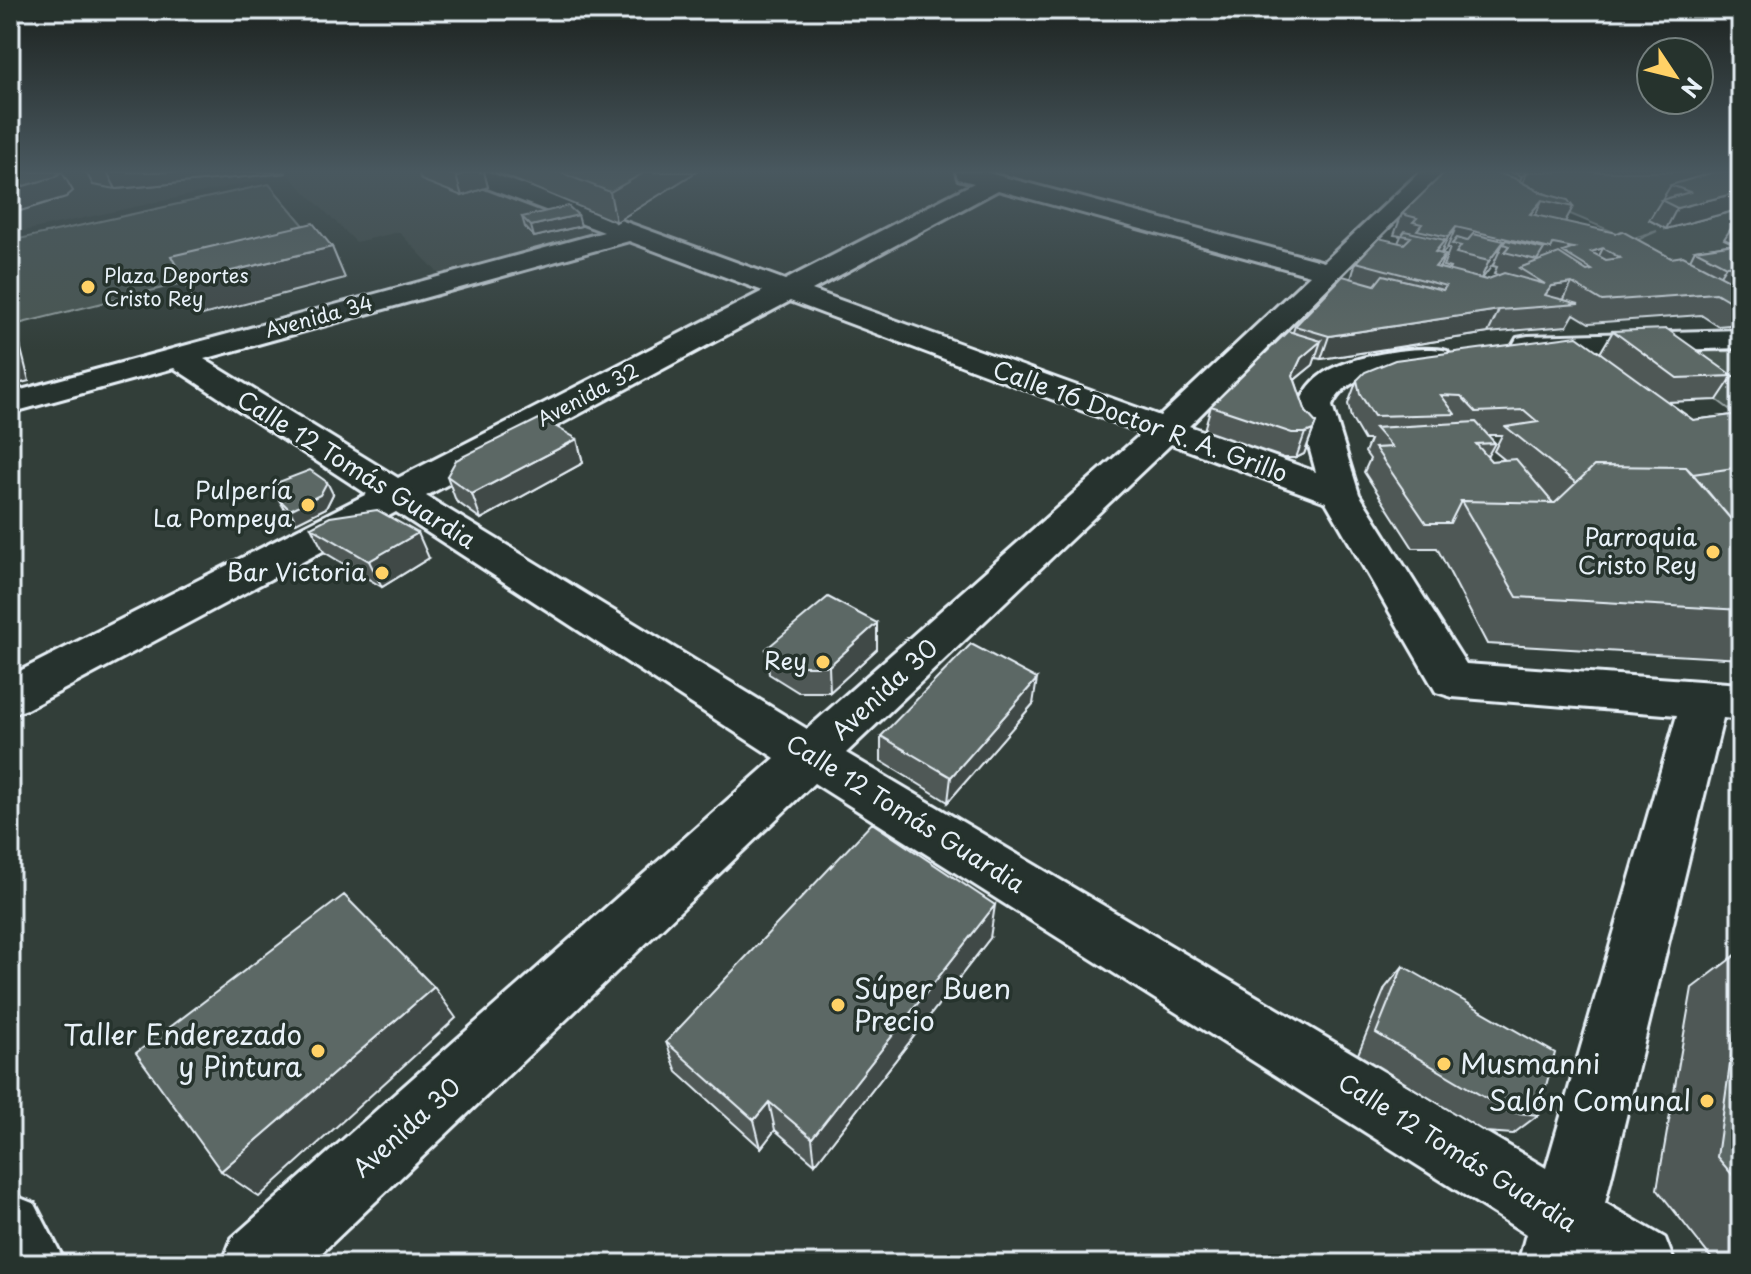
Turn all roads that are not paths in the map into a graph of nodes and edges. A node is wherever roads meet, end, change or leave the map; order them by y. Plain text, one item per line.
1 (624, 231) edge
2 (901, 231) edge
3 (1179, 231) edge
4 (1369, 231) edge
5 (628, 233) junction
6 (1327, 271) junction
7 (785, 292) junction
8 (1741, 339) edge
9 (177, 356) junction
10 (10, 403) edge
11 (1164, 431) junction
12 (1340, 494) junction
13 (396, 496) junction
14 (10, 697) edge
15 (1723, 700) edge
16 (812, 757) junction
17 (10, 1229) edge
18 (1560, 1242) edge
19 (30, 1264) edge
20 (258, 1264) edge
21 (1639, 1264) edge

1 - 5 street, Calle 16 Doctor R. A. Grillo
2 - 7 street, Avenida 32
3 - 6 street
4 - 6 street, Avenida 30
5 - 7 street, Calle 16 Doctor R. A. Grillo
5 - 9 street, Avenida 34
6 - 11 street, Avenida 30
7 - 11 street, Calle 16 Doctor R. A. Grillo
7 - 13 street, Avenida 32
8 - 12 street
9 - 10 street, Avenida 34
9 - 13 street, Calle 12 Tomás Guardia
11 - 12 street, Calle 16 Doctor R. A. Grillo
11 - 16 street, Avenida 30
12 - 15 street
13 - 14 street, Avenida 32
13 - 16 street, Calle 12 Tomás Guardia
15 - 18 street
16 - 18 street, Calle 12 Tomás Guardia
16 - 20 street, Avenida 30
17 - 19 street
18 - 21 street, Calle 12 Tomás Guardia

